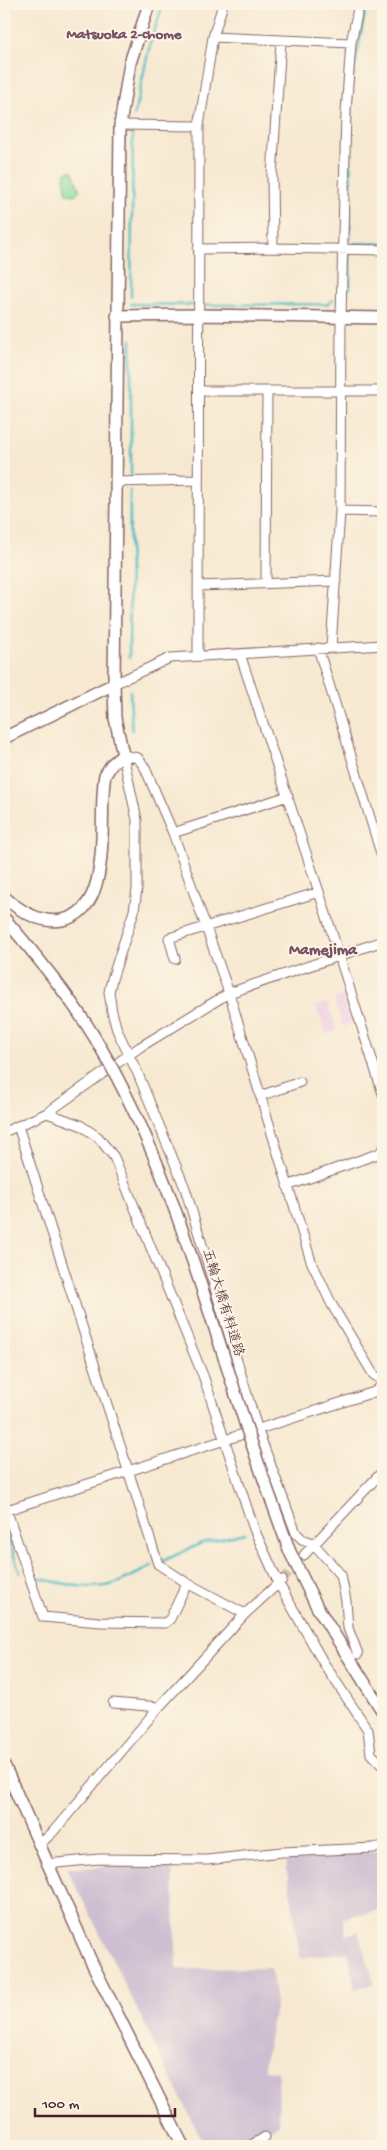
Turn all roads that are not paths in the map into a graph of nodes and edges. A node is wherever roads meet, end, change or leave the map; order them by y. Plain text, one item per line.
1 (149, 4) edge
2 (223, 4) edge
3 (359, 4) edge
4 (213, 37) junction
5 (281, 41) junction
6 (351, 43) junction
7 (120, 125) junction
8 (199, 126) junction
9 (273, 248) junction
10 (198, 249) junction
11 (343, 250) junction
12 (383, 250) edge
13 (199, 315) junction
14 (118, 316) junction
15 (341, 317) junction
16 (383, 318) edge
17 (200, 391) junction
18 (341, 391) junction
19 (383, 391) edge
20 (267, 392) junction
21 (197, 480) junction
22 (116, 482) junction
23 (340, 511) junction
24 (383, 512) edge
25 (336, 581) junction
26 (266, 583) junction
27 (198, 586) junction
28 (383, 645) edge
29 (332, 647) junction
30 (318, 648) junction
31 (240, 654) junction
32 (198, 655) junction
33 (114, 684) junction
34 (4, 738) edge
35 (123, 755) junction
36 (288, 796) junction
37 (173, 833) junction
38 (383, 860) edge
39 (319, 892) junction
40 (4, 897) edge
41 (4, 918) edge
42 (206, 926) junction
43 (383, 941) edge
44 (338, 955) junction
45 (175, 959) dead end
46 (229, 993) junction
47 (129, 1056) junction
48 (300, 1082) dead end
49 (383, 1094) edge
50 (260, 1096) junction
51 (47, 1113) junction
52 (18, 1126) junction
53 (4, 1132) edge
54 (383, 1148) edge
55 (287, 1186) junction
56 (383, 1381) edge
57 (383, 1385) edge
58 (258, 1431) junction
59 (224, 1442) junction
60 (128, 1471) junction
61 (383, 1471) edge
62 (5, 1508) edge
63 (314, 1543) junction
64 (304, 1555) tunnel mouth
65 (281, 1582) junction
66 (187, 1583) junction
67 (245, 1614) junction
68 (358, 1654) dead end
69 (113, 1703) dead end
70 (159, 1707) junction
71 (383, 1712) edge
72 (4, 1765) edge
73 (383, 1766) edge
74 (40, 1844) junction
75 (383, 1846) edge
76 (47, 1864) junction
77 (265, 2137) dead end
78 (183, 2146) edge
79 (250, 2146) edge

1 - 7 street
2 - 4 street
3 - 6 street
4 - 5 street
4 - 8 street
5 - 6 street
5 - 9 street
6 - 11 street
7 - 8 street
7 - 14 street
8 - 10 street
9 - 10 street
9 - 11 street
10 - 13 street
11 - 12 street
11 - 15 street
13 - 14 street
13 - 15 street
13 - 17 street
14 - 22 street
15 - 16 street
15 - 18 street
17 - 20 street
17 - 21 street
18 - 19 street
18 - 20 street
18 - 23 street
20 - 26 street
21 - 22 street
21 - 27 street
22 - 33 street
23 - 24 street
23 - 25 street
25 - 26 street
25 - 29 street
26 - 27 street
27 - 32 street
28 - 29 street
29 - 30 street
30 - 31 street
30 - 38 street
31 - 32 street
31 - 36 street
32 - 33 street
33 - 34 street
33 - 35 street
35 - 37 street
35 - 40 street
35 - 47 street
36 - 37 street
36 - 39 street
37 - 42 street
39 - 42 street
39 - 44 street
41 - 71 street, 五輪大橋有料道路, bridge
42 - 45 street
42 - 46 street
43 - 44 street
44 - 46 street
44 - 49 street
46 - 47 street
46 - 50 street
47 - 51 street
47 - 58 street
48 - 50 street
50 - 55 street
51 - 52 street
51 - 59 street
52 - 53 street
52 - 60 street
54 - 55 street
55 - 56 street
57 - 58 street
58 - 59 street
58 - 63 street
59 - 60 street
59 - 65 street
60 - 62 street
60 - 66 street
61 - 63 street
62 - 66 street
63 - 64 street
63 - 68 street
65 - 67 street
65 - 73 street
66 - 67 street
67 - 70 street
69 - 70 street
70 - 74 street
72 - 74 street
74 - 76 street
75 - 76 street
76 - 78 street
77 - 79 street

